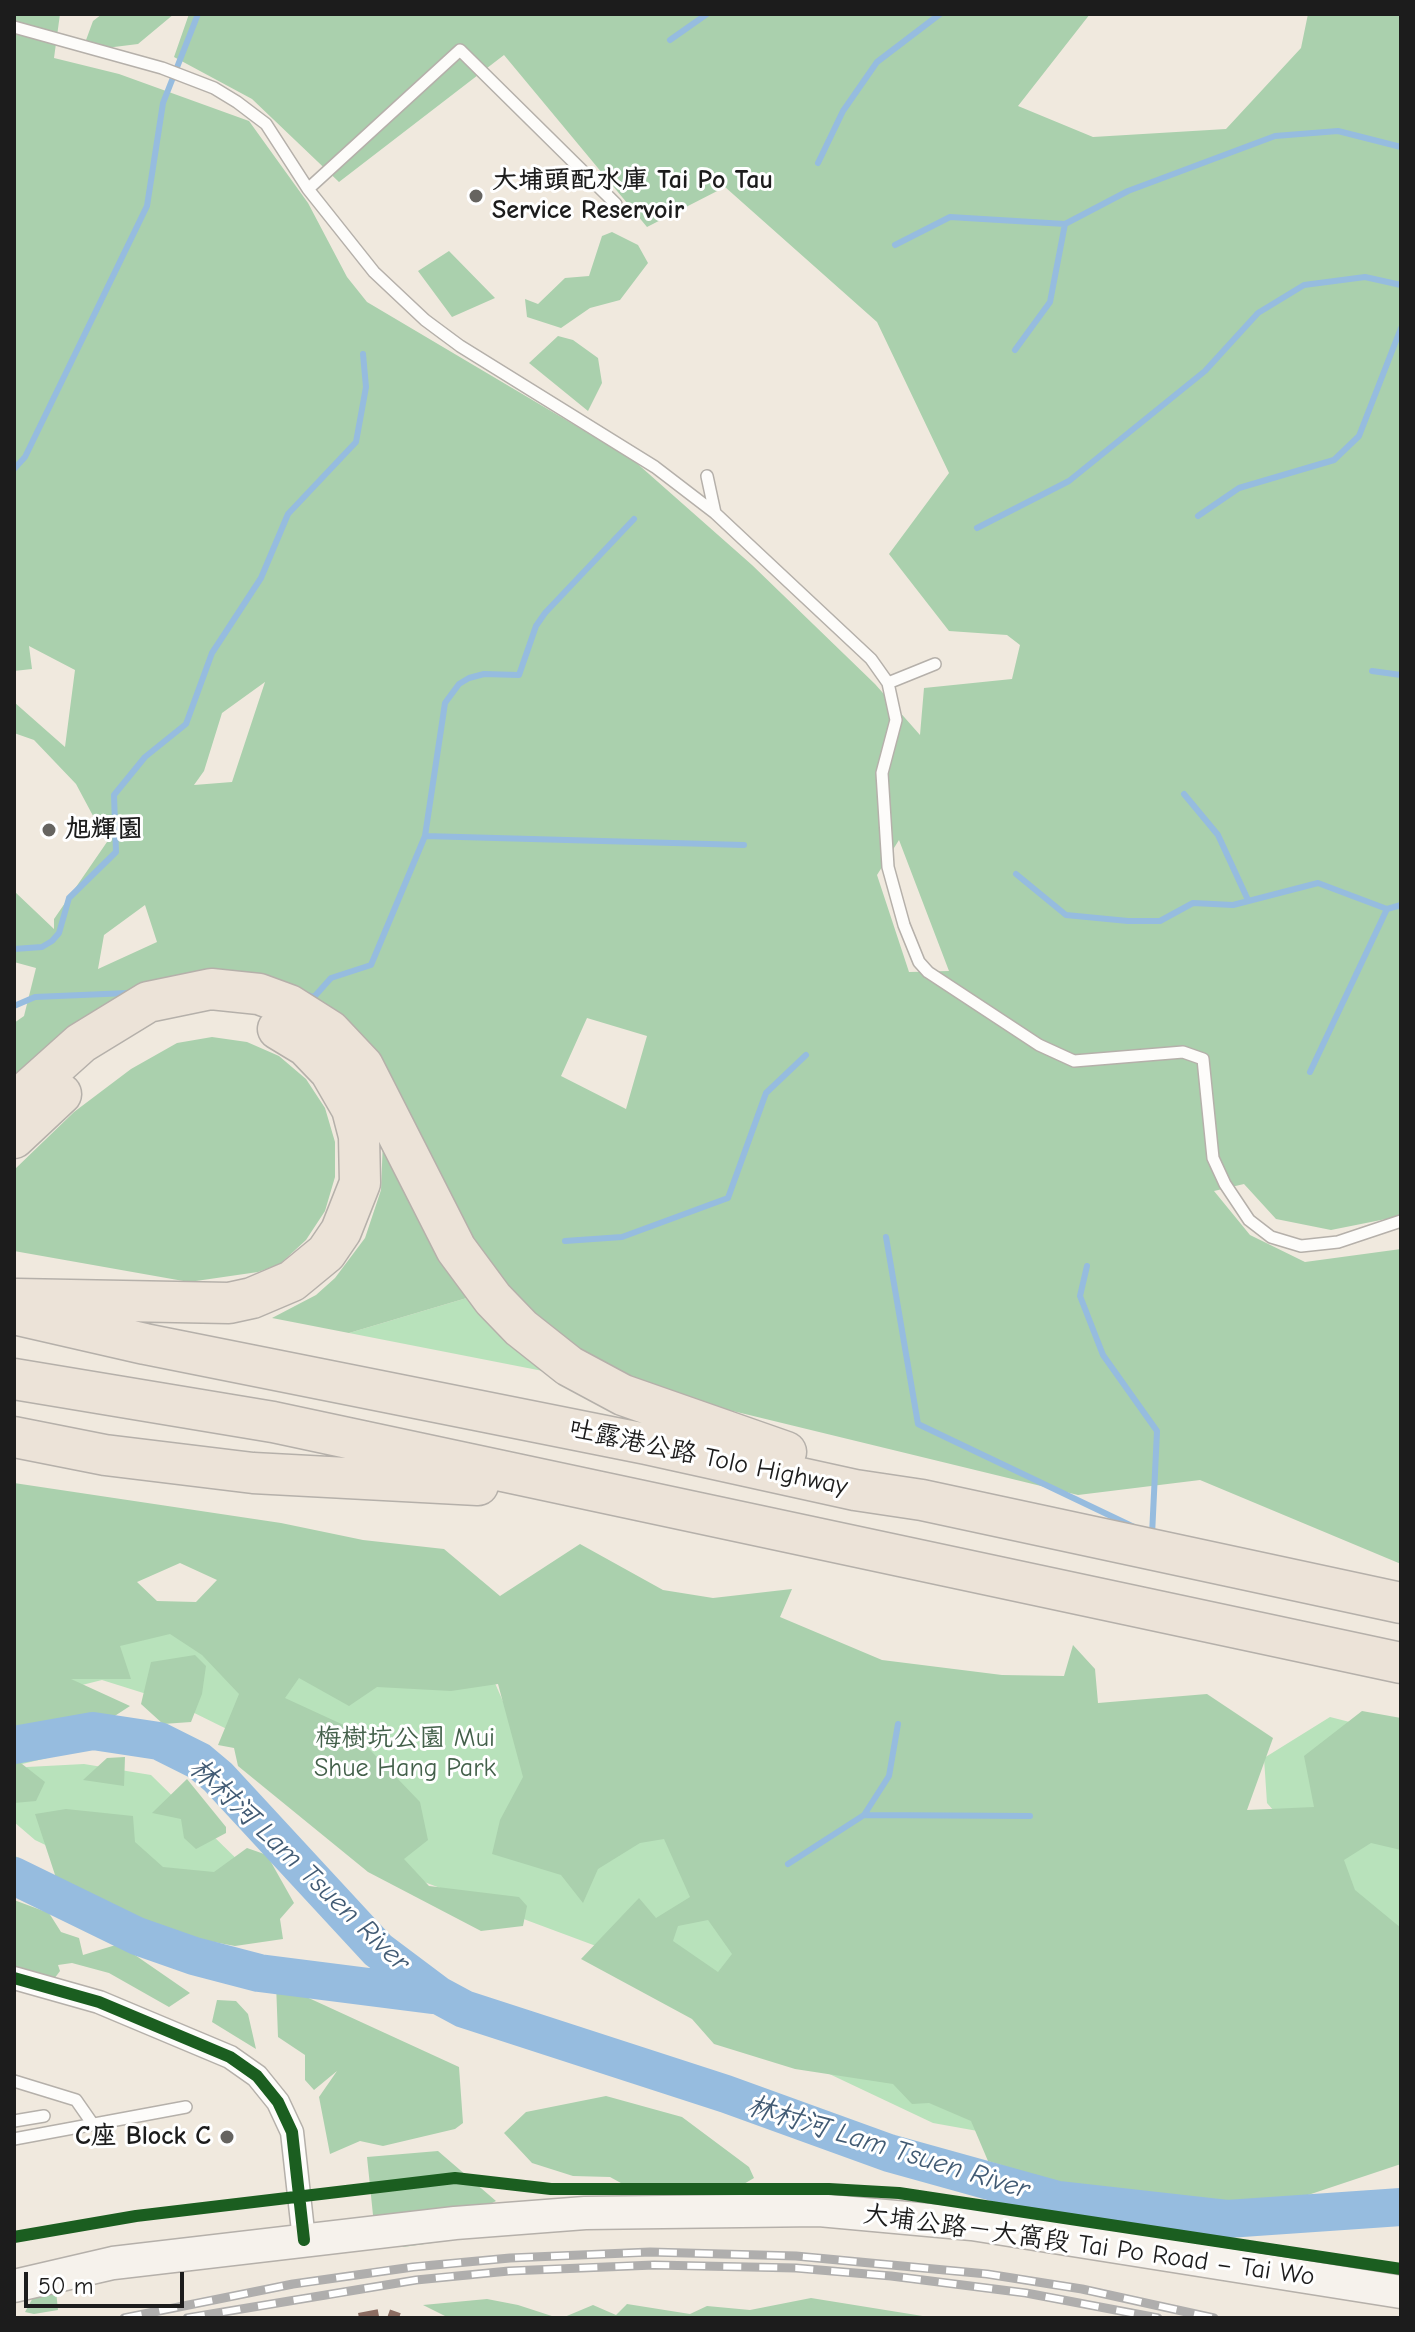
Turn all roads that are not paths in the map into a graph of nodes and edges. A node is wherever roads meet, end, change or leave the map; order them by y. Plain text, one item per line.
1 (14, 27) edge
2 (308, 189) junction
3 (616, 204) dead end
4 (707, 476) dead end
5 (715, 513) junction
6 (935, 664) dead end
7 (888, 683) junction
8 (14, 1103) edge
9 (14, 1138) edge
10 (1401, 1221) edge
11 (14, 1299) edge
12 (58, 1312) junction
13 (14, 1314) edge
14 (28, 1381) edge
15 (14, 1437) edge
16 (558, 1481) junction
17 (922, 1500) junction
18 (1401, 1603) edge
19 (1401, 1663) edge
20 (14, 1978) edge
21 (14, 2081) edge
22 (186, 2107) dead end
23 (44, 2116) dead end
24 (14, 2121) edge
25 (92, 2123) junction
26 (14, 2139) edge
27 (304, 2240) junction
28 (14, 2286) edge
29 (1401, 2292) edge

1 - 2 lane
2 - 3 lane
2 - 5 lane
4 - 5 lane
5 - 7 lane
6 - 7 lane
7 - 10 lane
8 - 17 highway
9 - 12 highway
11 - 12 highway
12 - 13 highway, 吐露港公路 Tolo Highway
12 - 17 highway, 吐露港公路 Tolo Highway
14 - 16 highway, 吐露港公路 Tolo Highway
15 - 16 highway
16 - 19 highway, 吐露港公路 Tolo Highway
17 - 18 highway, 吐露港公路 Tolo Highway
20 - 27 street
21 - 25 lane
22 - 25 lane
23 - 24 lane
25 - 26 lane
27 - 28 main road, 大埔公路－大窩段 Tai Po Road – Tai Wo
27 - 29 main road, 大埔公路－大窩段 Tai Po Road – Tai Wo

